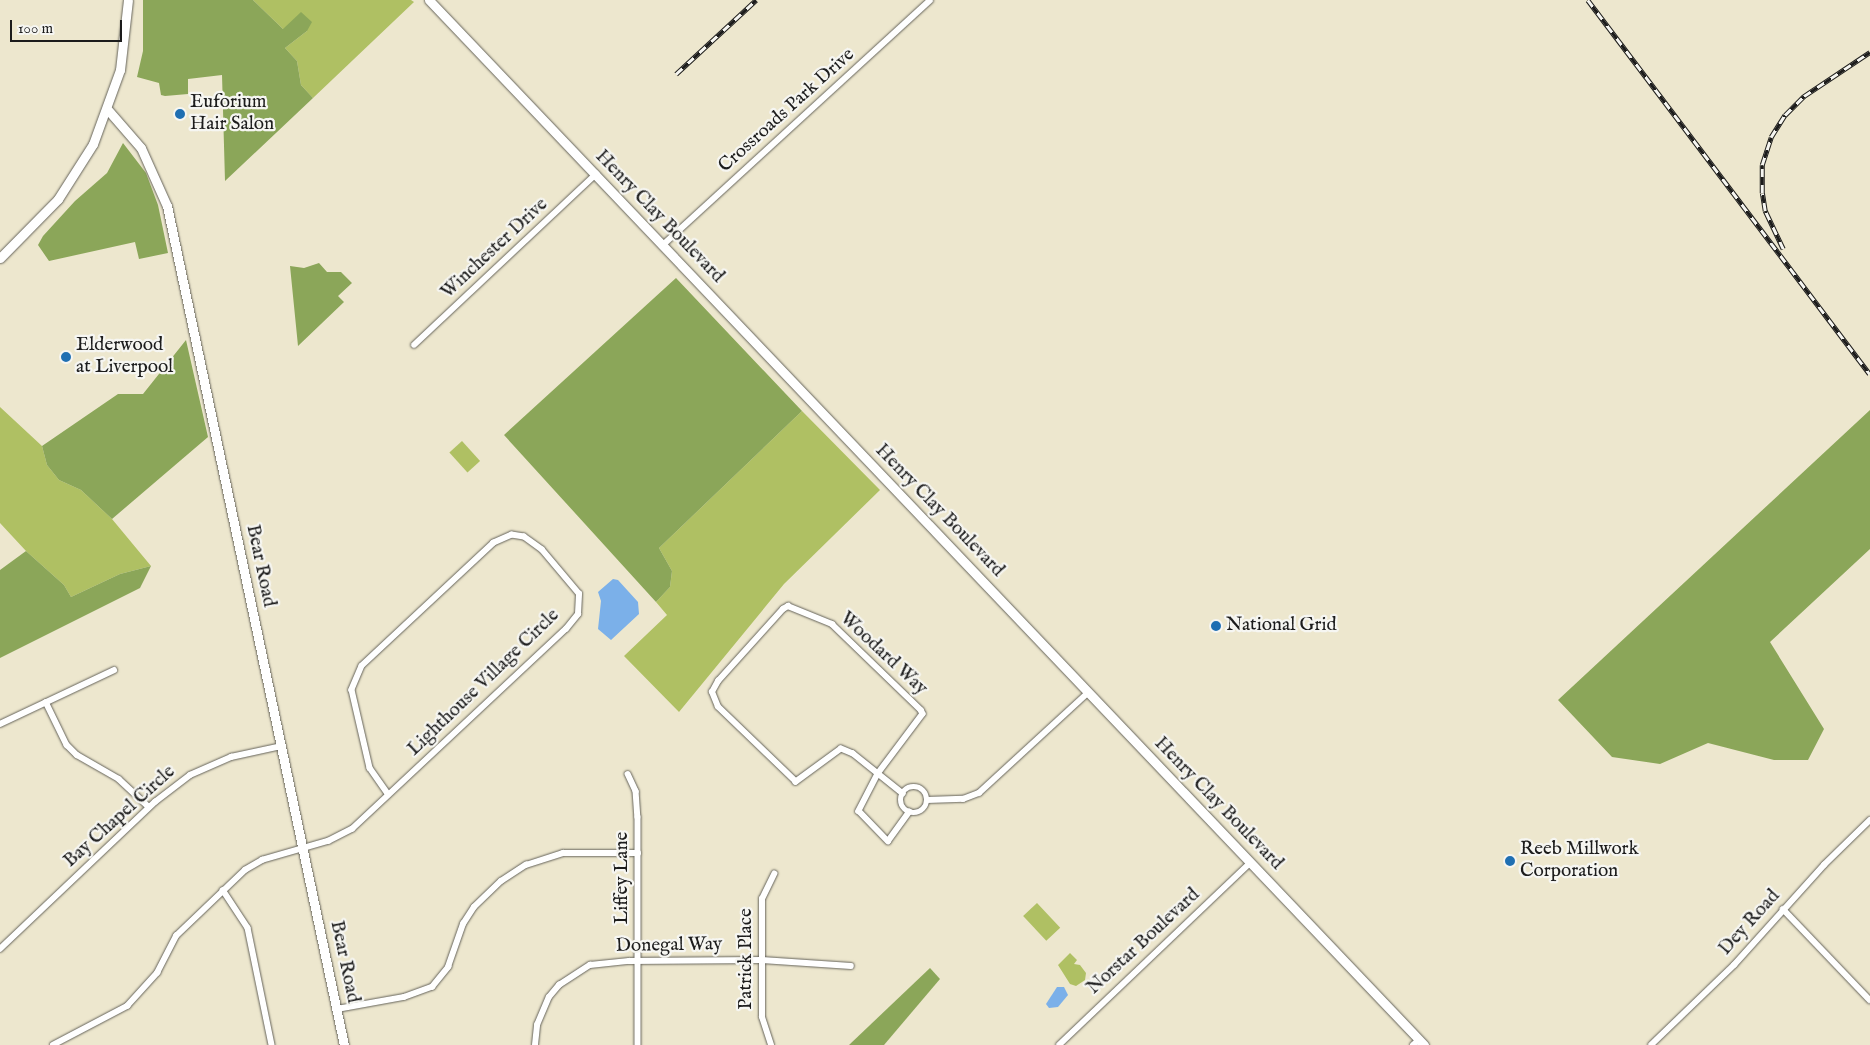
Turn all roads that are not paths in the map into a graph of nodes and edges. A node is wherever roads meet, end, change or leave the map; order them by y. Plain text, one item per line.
1 (128, 0) edge
2 (429, 0) edge
3 (930, 0) edge
4 (108, 110) junction
5 (596, 174) junction
6 (663, 245) junction
7 (0, 258) edge
8 (414, 345) dead end
9 (114, 670) dead end
10 (1089, 692) junction
11 (46, 702) junction
12 (0, 724) edge
13 (282, 746) junction
14 (628, 774) dead end
15 (878, 774) junction
16 (388, 794) junction
17 (903, 794) junction
18 (927, 800) junction
19 (149, 807) junction
20 (909, 812) junction
21 (1870, 820) edge
22 (303, 847) junction
23 (638, 853) junction
24 (1251, 862) junction
25 (774, 874) dead end
26 (223, 890) junction
27 (1783, 910) junction
28 (0, 949) edge
29 (762, 960) junction
30 (638, 961) junction
31 (851, 966) dead end
32 (1870, 1000) edge
33 (337, 1009) junction
34 (1419, 1043) edge
35 (53, 1045) edge
36 (272, 1045) edge
37 (344, 1045) edge
38 (535, 1045) edge
39 (638, 1045) edge
40 (771, 1045) edge
41 (1059, 1045) edge
42 (1651, 1045) edge

1 - 4 main road
2 - 5 main road, Henry Clay Boulevard
3 - 6 street, Crossroads Park Drive
4 - 7 main road
4 - 13 main road, Bear Road
5 - 6 main road, Henry Clay Boulevard
5 - 8 street, Winchester Drive
6 - 10 main road, Henry Clay Boulevard
9 - 11 street
10 - 18 street
10 - 24 main road, Henry Clay Boulevard
11 - 12 street
11 - 19 street
13 - 19 street, Bay Chapel Circle
13 - 22 main road, Bear Road
14 - 23 street, Liffey Lane
15 - 15 street, Woodard Way
15 - 17 street, Woodard Way
15 - 20 street, Woodard Way
16 - 16 street, Lighthouse Village Circle
16 - 22 street, Lighthouse Village Circle
17 - 18 street
17 - 20 street
18 - 20 street, Woodard Way
19 - 28 street, Bay Chapel Circle
21 - 27 street, Dey Road
22 - 26 street, Lighthouse Village Circle
22 - 33 main road, Bear Road
23 - 30 street, Liffey Lane
23 - 33 street
24 - 34 main road, Henry Clay Boulevard
24 - 41 street, Norstar Boulevard
25 - 29 street, Patrick Place
26 - 35 street, Lighthouse Village Circle
26 - 36 street
27 - 32 street
27 - 42 street, Dey Road
29 - 30 street, Donegal Way
29 - 31 street, Donegal Way
29 - 40 street, Patrick Place
30 - 38 street, Donegal Way
30 - 39 street, Liffey Lane
33 - 37 main road, Bear Road

